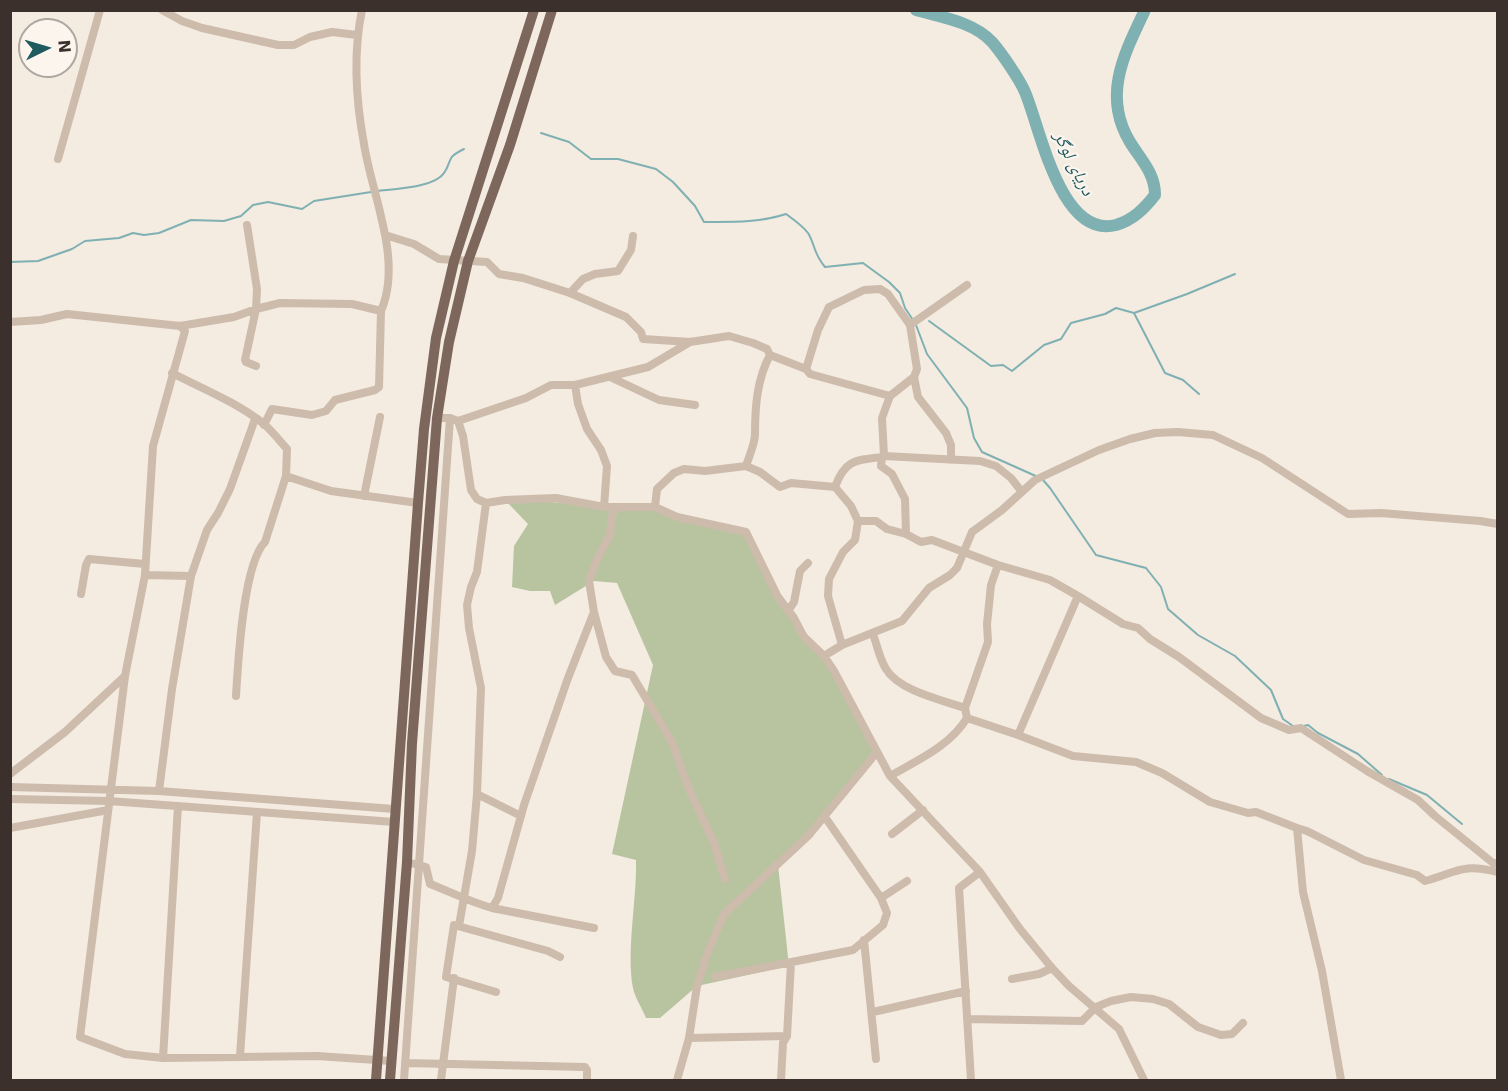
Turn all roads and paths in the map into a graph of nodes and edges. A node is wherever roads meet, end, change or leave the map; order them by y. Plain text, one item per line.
1 (100, 10) edge
2 (162, 10) edge
3 (362, 10) edge
4 (534, 10) edge
5 (552, 10) edge
6 (357, 35) junction
7 (58, 159) dead end
8 (247, 225) dead end
9 (385, 235) junction
10 (633, 236) dead end
11 (454, 261) junction
12 (468, 261) junction
13 (967, 285) dead end
14 (570, 293) junction
15 (256, 309) junction
16 (381, 311) junction
17 (10, 322) edge
18 (913, 323) junction
19 (180, 326) junction
20 (690, 342) junction
21 (770, 355) junction
22 (256, 366) dead end
23 (806, 369) junction
24 (172, 373) junction
25 (610, 376) junction
26 (914, 377) junction
27 (575, 385) junction
28 (890, 396) junction
29 (695, 405) dead end
30 (380, 417) dead end
31 (437, 418) junction
32 (255, 419) junction
33 (454, 419) junction
34 (264, 425) junction
35 (883, 456) junction
36 (951, 460) junction
37 (746, 466) junction
38 (286, 476) junction
39 (835, 487) junction
40 (1022, 492) junction
41 (364, 496) junction
42 (418, 503) junction
43 (486, 503) junction
44 (604, 507) junction
45 (655, 507) junction
46 (616, 508) junction
47 (858, 521) junction
48 (1497, 524) edge
49 (906, 534) junction
50 (963, 552) junction
51 (808, 563) dead end
52 (145, 564) junction
53 (998, 565) junction
54 (145, 575) junction
55 (191, 576) junction
56 (81, 594) dead end
57 (1078, 596) junction
58 (788, 611) junction
59 (594, 612) junction
60 (873, 634) junction
61 (842, 645) junction
62 (824, 656) junction
63 (125, 676) junction
64 (236, 696) dead end
65 (965, 708) junction
66 (967, 718) junction
67 (1018, 735) junction
68 (877, 752) junction
69 (10, 774) edge
70 (890, 776) junction
71 (10, 787) edge
72 (111, 789) junction
73 (159, 791) junction
74 (477, 794) junction
75 (10, 800) edge
76 (109, 806) junction
77 (178, 806) junction
78 (394, 809) junction
79 (923, 810) junction
80 (257, 812) junction
81 (521, 816) junction
82 (825, 817) junction
83 (394, 822) junction
84 (10, 828) edge
85 (1298, 828) junction
86 (892, 834) dead end
87 (407, 862) junction
88 (1497, 863) edge
89 (420, 866) junction
90 (980, 872) junction
91 (1497, 872) edge
92 (725, 879) dead end
93 (907, 881) dead end
94 (881, 898) junction
95 (464, 900) junction
96 (492, 908) junction
97 (459, 926) junction
98 (594, 928) dead end
99 (864, 939) junction
100 (560, 957) dead end
101 (791, 963) junction
102 (1053, 968) junction
103 (715, 976) dead end
104 (454, 978) junction
105 (1012, 980) dead end
106 (966, 991) junction
107 (496, 992) dead end
108 (1096, 1007) junction
109 (873, 1012) junction
110 (967, 1019) junction
111 (1243, 1023) dead end
112 (787, 1036) junction
113 (689, 1038) junction
114 (240, 1056) junction
115 (163, 1058) junction
116 (876, 1059) dead end
117 (377, 1060) junction
118 (391, 1061) junction
119 (405, 1063) junction
120 (443, 1064) junction
121 (376, 1080) edge
122 (390, 1080) edge
123 (404, 1080) edge
124 (441, 1080) edge
125 (587, 1080) edge
126 (677, 1080) edge
127 (781, 1080) edge
128 (970, 1080) edge
129 (1144, 1080) edge
130 (1343, 1080) edge

1 - 7 street
2 - 6 street
3 - 6 street
4 - 11 main road
5 - 12 main road
6 - 9 street
8 - 15 street
9 - 11 street
9 - 16 street
10 - 14 street
11 - 12 street
11 - 42 main road
12 - 14 street
12 - 31 main road
13 - 18 street
14 - 20 street
15 - 16 street
15 - 19 street
15 - 22 street
16 - 34 street
17 - 19 street
18 - 23 street
18 - 26 street
19 - 24 street
20 - 21 street
20 - 25 street
21 - 23 street
21 - 37 street
23 - 28 street
24 - 32 street
24 - 52 street
25 - 27 street
25 - 29 street
26 - 28 street
26 - 36 street
27 - 33 street
27 - 44 street
28 - 35 street
30 - 41 street
31 - 33 street
31 - 87 main road
32 - 34 street
32 - 55 street
33 - 43 street
33 - 89 street
34 - 38 street
35 - 36 street
35 - 39 street
35 - 49 street
36 - 40 street
37 - 39 street
37 - 45 street
38 - 41 street
38 - 64 street
39 - 47 street
40 - 48 street
40 - 50 street
41 - 42 street
42 - 78 main road
43 - 44 street
43 - 74 street
44 - 46 street
45 - 46 street
45 - 58 street
46 - 59 street
47 - 49 street
47 - 61 street
49 - 50 street
50 - 53 street
50 - 60 street
51 - 58 street
52 - 54 street
52 - 56 street
53 - 57 street
53 - 65 street
54 - 55 street
54 - 63 street
55 - 73 street
57 - 67 street
57 - 88 street
58 - 62 street
59 - 81 street
59 - 92 street
60 - 61 street
60 - 65 street
61 - 62 street
62 - 68 street
63 - 69 street
63 - 72 street
65 - 66 street
66 - 67 street
66 - 70 street
67 - 85 street
68 - 70 street
68 - 82 street
70 - 79 street
71 - 72 street
72 - 73 street
72 - 76 street
73 - 78 street
74 - 81 street
74 - 95 street
75 - 76 street
76 - 77 street
76 - 84 street
76 - 115 street
77 - 80 street
77 - 115 street
78 - 83 main road
79 - 86 street
79 - 90 street
80 - 83 street
80 - 114 street
81 - 96 street
82 - 94 street
82 - 113 street
83 - 117 main road
85 - 91 street
85 - 130 street
87 - 89 street
87 - 118 main road
89 - 95 street
89 - 119 street
90 - 102 street
90 - 106 street
93 - 94 street
94 - 99 street
95 - 96 street
95 - 97 street
96 - 98 street
97 - 100 street
97 - 104 street
99 - 101 street
99 - 109 street
101 - 103 street
101 - 112 street
102 - 105 street
102 - 108 street
104 - 107 street
104 - 120 street
106 - 109 street
106 - 110 street
108 - 110 street
108 - 111 street
108 - 129 street
109 - 116 street
110 - 128 street
112 - 113 street
112 - 127 street
113 - 126 street
114 - 115 street
114 - 117 street
117 - 118 street
117 - 121 main road
118 - 122 main road
119 - 120 street
119 - 123 street
120 - 124 street
120 - 125 street

